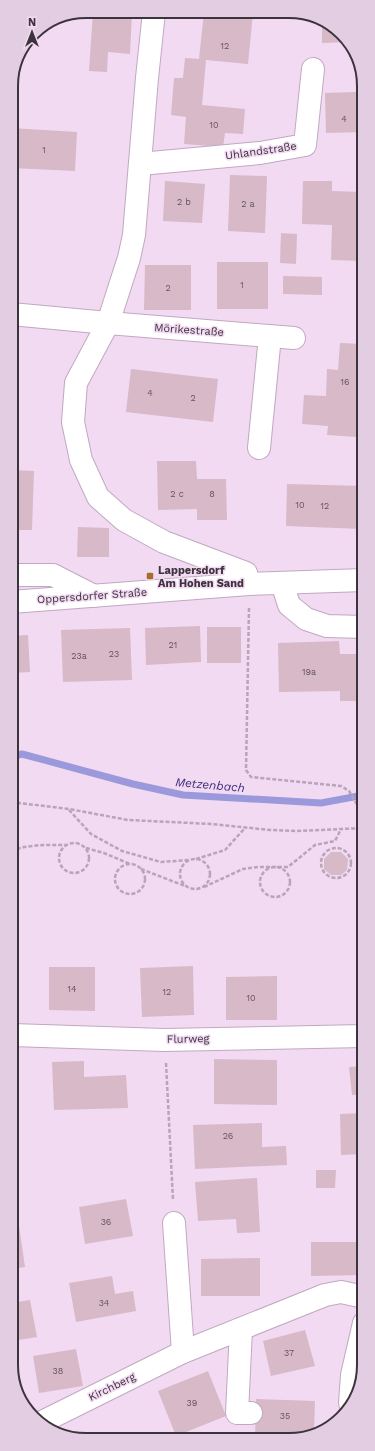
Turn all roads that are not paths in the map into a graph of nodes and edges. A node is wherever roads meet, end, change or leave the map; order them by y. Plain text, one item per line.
1 (153, 18) edge
2 (313, 69) dead end
3 (140, 164) junction
4 (18, 315) edge
5 (108, 323) junction
6 (270, 336) junction
7 (294, 338) dead end
8 (259, 448) dead end
9 (18, 575) edge
10 (357, 580) edge
11 (282, 583) junction
12 (250, 584) junction
13 (94, 596) junction
14 (18, 601) edge
15 (357, 627) edge
16 (18, 1035) edge
17 (357, 1036) edge
18 (174, 1223) road end
19 (357, 1295) edge
20 (241, 1329) junction
21 (183, 1352) junction
22 (357, 1354) edge
23 (351, 1394) edge
24 (251, 1413) dead end
25 (46, 1420) edge

1 - 3 street
2 - 3 street, Uhlandstraße
3 - 5 street
4 - 5 street, Mörikestraße
5 - 6 street, Mörikestraße
5 - 12 street
6 - 7 street, Mörikestraße
6 - 8 street
9 - 13 street
10 - 11 street, Oppersdorfer Straße
11 - 12 street, Oppersdorfer Straße
11 - 15 street
12 - 13 street, Oppersdorfer Straße
13 - 14 street, Oppersdorfer Straße
16 - 17 street, Flurweg
18 - 21 street
19 - 20 street, Kirchberg
20 - 21 street, Kirchberg
20 - 24 street
21 - 25 street, Kirchberg
22 - 23 street

